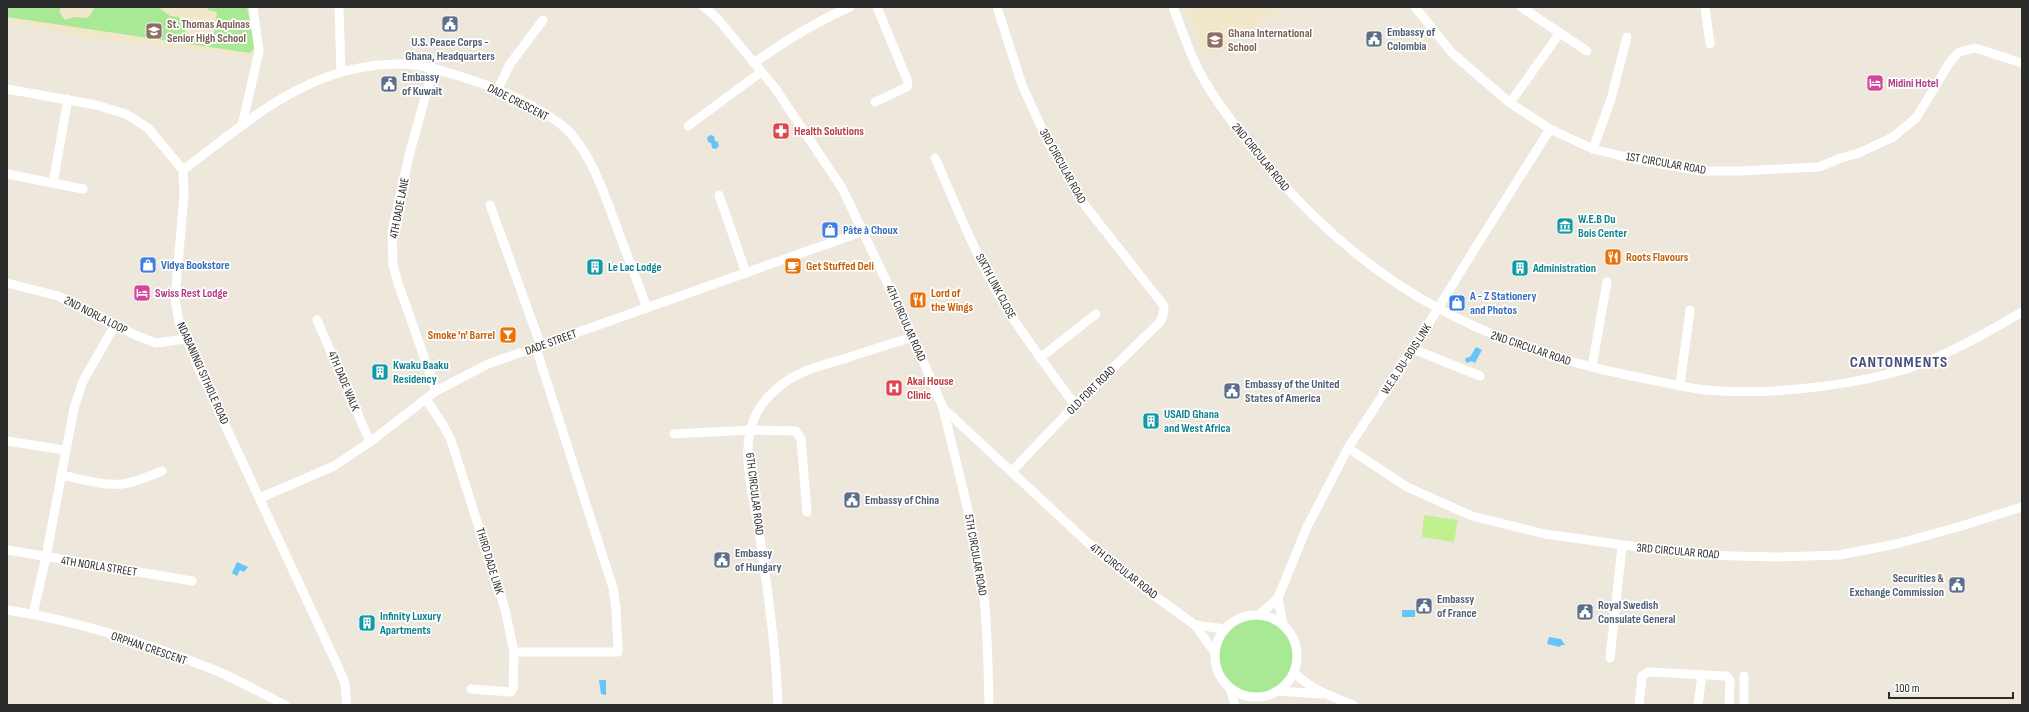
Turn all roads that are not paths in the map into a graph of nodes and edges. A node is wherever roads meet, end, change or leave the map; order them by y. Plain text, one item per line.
1 (252, 7) edge
2 (339, 7) edge
3 (704, 7) edge
4 (850, 7) edge
5 (877, 7) edge
6 (997, 7) edge
7 (1173, 7) edge
8 (1415, 7) edge
9 (1521, 7) edge
10 (1704, 7) edge
11 (543, 20) dead end
12 (1559, 34) junction
13 (1628, 37) dead end
14 (1710, 44) dead end
15 (1587, 51) dead end
16 (754, 63) junction
17 (2022, 63) edge
18 (433, 68) junction
19 (342, 72) junction
20 (761, 72) junction
21 (7, 89) edge
22 (498, 89) junction
23 (68, 99) junction
24 (875, 102) dead end
25 (1510, 103) junction
26 (242, 126) junction
27 (688, 126) dead end
28 (1550, 129) junction
29 (1593, 149) junction
30 (935, 158) dead end
31 (183, 170) junction
32 (7, 174) edge
33 (53, 183) junction
34 (83, 189) dead end
35 (719, 195) dead end
36 (490, 205) dead end
37 (864, 231) junction
38 (746, 273) junction
39 (1606, 282) dead end
40 (7, 283) edge
41 (1164, 306) joint
42 (647, 308) junction
43 (1438, 309) junction
44 (1690, 310) dead end
45 (2022, 312) edge
46 (1096, 314) dead end
47 (317, 320) dead end
48 (114, 324) junction
49 (913, 337) junction
50 (185, 339) junction
51 (538, 347) junction
52 (1413, 349) junction
53 (1040, 358) junction
54 (1592, 367) junction
55 (1480, 376) dead end
56 (1680, 385) junction
57 (436, 391) junction
58 (426, 399) junction
59 (1075, 405) junction
60 (943, 408) junction
61 (750, 430) junction
62 (674, 434) dead end
63 (7, 441) edge
64 (370, 442) junction
65 (1348, 448) junction
66 (64, 450) junction
67 (162, 471) dead end
68 (1012, 472) junction
69 (61, 475) junction
70 (260, 498) junction
71 (2022, 506) edge
72 (807, 512) dead end
73 (1622, 546) junction
74 (7, 550) edge
75 (46, 557) junction
76 (192, 581) dead end
77 (1278, 598) junction
78 (7, 610) edge
79 (33, 614) junction
80 (1259, 615) junction
81 (1195, 625) junction
82 (1283, 625) junction
83 (1225, 629) junction
84 (514, 652) junction
85 (1215, 653) junction
86 (1610, 658) dead end
87 (1294, 672) junction
88 (1702, 676) junction
89 (1744, 676) dead end
90 (1230, 688) junction
91 (471, 690) dead end
92 (1278, 691) junction
93 (1327, 695) junction
94 (1257, 698) junction
95 (285, 705) edge
96 (346, 705) edge
97 (778, 705) edge
98 (989, 705) edge
99 (1235, 705) edge
100 (1248, 705) edge
101 (1353, 705) edge
102 (1639, 705) edge
103 (1698, 705) edge
104 (1729, 705) edge
105 (1744, 705) edge

1 - 26 street
2 - 19 street
3 - 16 street, 4TH CIRCULAR ROAD
4 - 16 street
5 - 24 street
6 - 41 street, 3RD CIRCULAR ROAD
7 - 43 street, 2ND CIRCULAR ROAD
8 - 25 street, 1ST CIRCULAR ROAD
9 - 12 street
10 - 14 street
11 - 22 street
12 - 15 street
12 - 25 street
13 - 29 street
16 - 20 street, 4TH CIRCULAR ROAD
17 - 29 street, 1ST CIRCULAR ROAD
18 - 19 street, DADE CRESCENT
18 - 22 street, DADE CRESCENT
18 - 57 street, 4TH DADE LANE
19 - 26 street, DADE CRESCENT
20 - 27 street
20 - 37 street, 4TH CIRCULAR ROAD
21 - 23 street
22 - 42 street, DADE CRESCENT
23 - 31 street
23 - 33 street
25 - 28 street, 1ST CIRCULAR ROAD
26 - 31 street, DADE CRESCENT
28 - 29 street, 1ST CIRCULAR ROAD
28 - 43 street, W.E.B. DU-BOIS LINK
30 - 53 street, SIXTH LINK CLOSE
31 - 50 street, NDABANINGI SITHOLE ROAD
32 - 33 street
33 - 34 street
35 - 38 street
36 - 51 street
37 - 38 street, DADE STREET
37 - 49 street, 4TH CIRCULAR ROAD
38 - 42 street, DADE STREET
39 - 54 street
40 - 48 street, 2ND NORLA LOOP
41 - 59 street, OLD FORT ROAD
42 - 51 street, DADE STREET
43 - 52 street, W.E.B. DU-BOIS LINK
43 - 54 street, 2ND CIRCULAR ROAD
44 - 56 street
45 - 56 street, 2ND CIRCULAR ROAD
46 - 53 street
47 - 64 street, 4TH DADE WALK
48 - 50 street, 2ND NORLA LOOP
48 - 66 street
49 - 60 street, 4TH CIRCULAR ROAD
49 - 61 street, 6TH CIRCULAR ROAD
50 - 70 street, NDABANINGI SITHOLE ROAD
51 - 57 street, DADE STREET
51 - 84 street
52 - 55 street
52 - 65 street, W.E.B. DU-BOIS LINK
53 - 59 street, SIXTH LINK CLOSE
54 - 56 street, 2ND CIRCULAR ROAD
57 - 58 street, DADE STREET
58 - 64 street, DADE STREET
58 - 84 street, THIRD DADE LINK
59 - 68 street, OLD FORT ROAD
60 - 68 street, 4TH CIRCULAR ROAD
60 - 98 street, 5TH CIRCULAR ROAD
61 - 62 street
61 - 72 street
61 - 97 street, 6TH CIRCULAR ROAD
63 - 66 street
64 - 70 street, DADE STREET
65 - 73 street, 3RD CIRCULAR ROAD
65 - 77 street, W.E.B. DU-BOIS LINK
66 - 69 street
67 - 69 street
68 - 81 street, 4TH CIRCULAR ROAD
69 - 75 street
70 - 96 street, NDABANINGI SITHOLE ROAD
71 - 73 street, 3RD CIRCULAR ROAD
73 - 86 street
74 - 75 street, 4TH NORLA STREET
75 - 76 street, 4TH NORLA STREET
75 - 79 street
77 - 80 street, W.E.B. DU-BOIS LINK
77 - 82 street
78 - 79 street, ORPHAN CRESCENT
79 - 95 street, ORPHAN CRESCENT
80 - 82 street
80 - 83 street
81 - 83 street, 4TH CIRCULAR ROAD
81 - 85 street, 4TH CIRCULAR ROAD
82 - 87 street
83 - 85 street
84 - 91 street, THIRD DADE LINK
85 - 90 street
87 - 92 street
87 - 93 street
88 - 102 street
88 - 103 street
88 - 104 street
89 - 105 street
90 - 94 street
90 - 99 street
92 - 93 street
92 - 94 street
93 - 101 street
94 - 100 street

